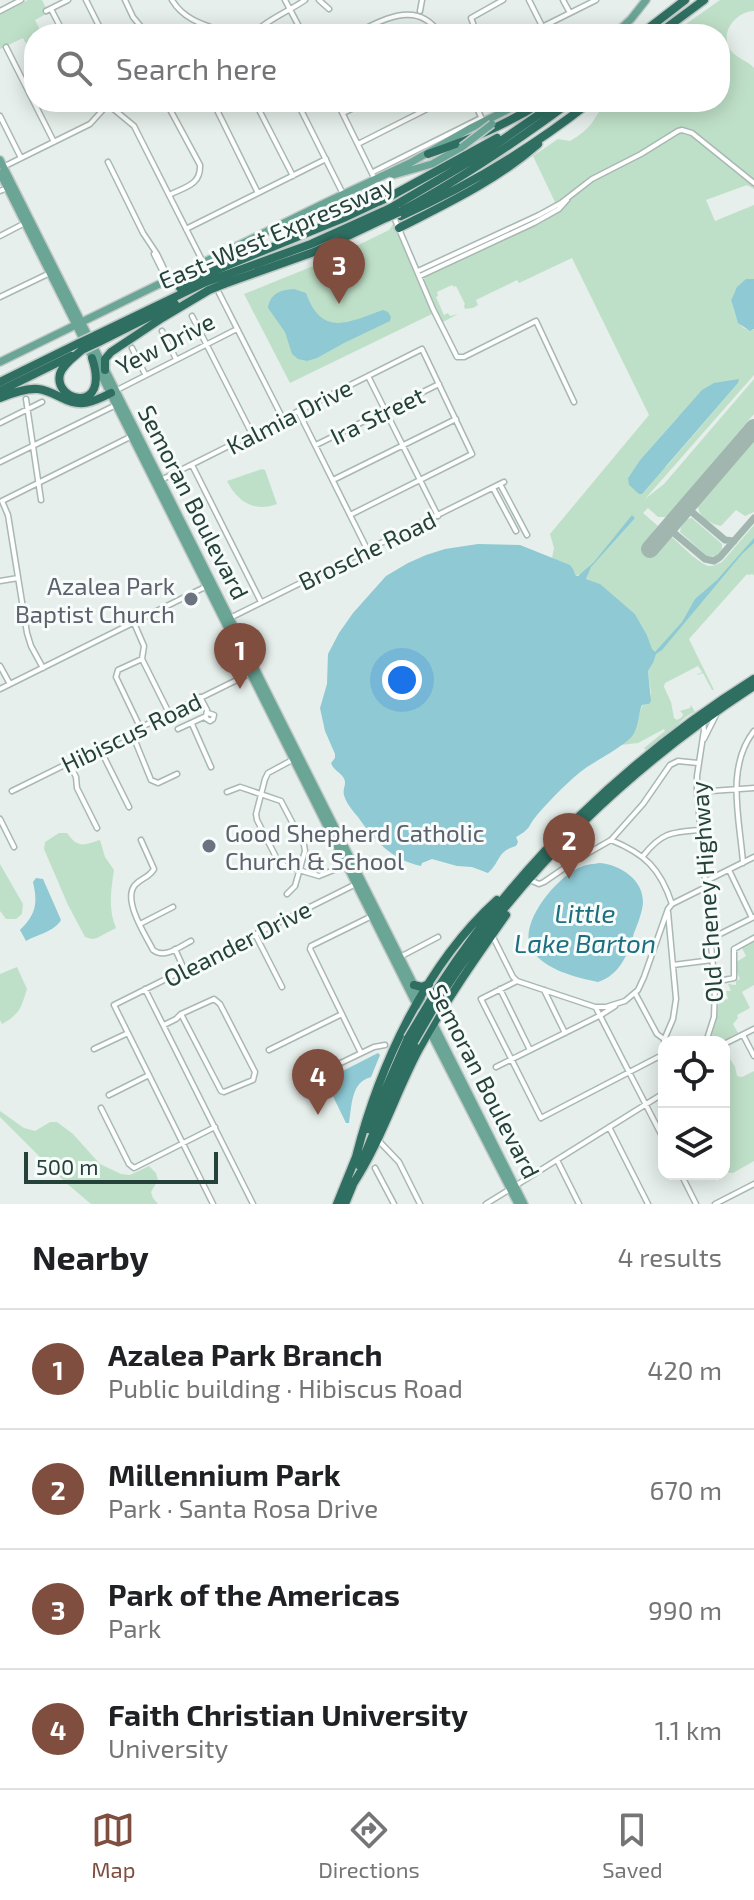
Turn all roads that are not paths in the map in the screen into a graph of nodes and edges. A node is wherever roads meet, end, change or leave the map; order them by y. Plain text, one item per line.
1 (21, 0) edge
2 (68, 0) edge
3 (86, 0) edge
4 (125, 0) edge
5 (172, 0) edge
6 (285, 0) edge
7 (305, 0) edge
8 (319, 0) edge
9 (422, 0) edge
10 (503, 0) edge
11 (529, 0) edge
12 (563, 0) edge
13 (596, 0) edge
14 (646, 0) edge
15 (685, 0) edge
16 (705, 0) edge
17 (329, 9) dead end
18 (0, 11) edge
19 (290, 11) junction
20 (420, 11) junction
21 (570, 13) junction
22 (57, 24) edge
23 (98, 24) edge
24 (139, 24) edge
25 (201, 24) edge
26 (265, 24) edge
27 (297, 24) edge
28 (374, 24) edge
29 (434, 24) edge
30 (473, 24) edge
31 (541, 24) edge
32 (548, 24) edge
33 (626, 24) edge
34 (654, 24) edge
35 (672, 24) edge
36 (677, 24) edge
37 (6, 47) dead end
38 (24, 83) edge
39 (39, 112) edge
40 (100, 112) edge
41 (118, 112) edge
42 (171, 112) edge
43 (218, 112) edge
44 (260, 112) edge
45 (302, 112) edge
46 (420, 112) edge
47 (480, 112) edge
48 (504, 112) edge
49 (526, 112) edge
50 (543, 112) edge
51 (556, 112) edge
52 (577, 112) edge
53 (343, 113) edge
54 (0, 116) edge
55 (533, 119) junction
56 (485, 121) junction
57 (564, 122) junction
58 (54, 142) junction
59 (357, 144) junction
60 (428, 154) junction
61 (21, 158) junction
62 (326, 159) junction
63 (108, 162) dead end
64 (293, 176) junction
65 (374, 176) junction
66 (6, 180) edge
67 (754, 183) edge
68 (258, 193) junction
69 (343, 194) junction
70 (169, 195) junction
71 (398, 211) junction
72 (387, 216) junction
73 (25, 223) junction
74 (399, 228) junction
75 (186, 229) junction
76 (0, 236) edge
77 (203, 262) junction
78 (50, 273) junction
79 (419, 273) junction
80 (220, 277) junction
81 (168, 280) junction
82 (206, 283) junction
83 (0, 297) edge
84 (192, 316) dead end
85 (79, 324) junction
86 (237, 329) junction
87 (162, 331) dead end
88 (97, 338) junction
89 (207, 344) junction
90 (80, 347) junction
91 (132, 348) dead end
92 (92, 358) junction
93 (176, 359) junction
94 (0, 362) edge
95 (105, 370) junction
96 (145, 374) junction
97 (368, 376) junction
98 (0, 382) edge
99 (439, 384) junction
100 (0, 391) edge
101 (113, 392) junction
102 (0, 398) edge
103 (26, 399) dead end
104 (42, 402) dead end
105 (574, 402) dead end
106 (116, 405) junction
107 (28, 409) junction
108 (298, 411) junction
109 (385, 411) junction
110 (283, 419) junction
111 (456, 419) junction
112 (0, 423) edge
113 (252, 434) junction
114 (132, 436) junction
115 (33, 446) junction
116 (315, 446) junction
117 (402, 446) junction
118 (0, 462) edge
119 (192, 465) junction
120 (333, 480) junction
121 (158, 481) junction
122 (420, 481) junction
123 (39, 483) junction
124 (493, 488) junction
125 (41, 500) dead end
126 (1, 501) edge
127 (517, 514) junction
128 (350, 515) junction
129 (438, 516) junction
130 (509, 518) junction
131 (516, 531) dead end
132 (527, 535) dead end
133 (367, 549) junction
134 (18, 578) junction
135 (0, 581) edge
136 (210, 585) junction
137 (261, 602) junction
138 (230, 618) junction
139 (134, 623) junction
140 (142, 659) junction
141 (0, 666) edge
142 (43, 668) junction
143 (253, 671) junction
144 (754, 679) edge
145 (10, 684) junction
146 (754, 686) edge
147 (0, 689) edge
148 (200, 697) junction
149 (169, 713) junction
150 (705, 720) junction
151 (192, 724) junction
152 (140, 727) junction
153 (178, 729) dead end
154 (131, 731) junction
155 (754, 731) edge
156 (687, 733) junction
157 (703, 735) junction
158 (703, 741) junction
159 (99, 747) junction
160 (296, 758) junction
161 (69, 763) junction
162 (698, 763) junction
163 (211, 767) dead end
164 (177, 774) dead end
165 (754, 788) edge
166 (737, 789) junction
167 (612, 790) junction
168 (12, 791) dead end
169 (227, 792) dead end
170 (697, 792) junction
171 (261, 793) junction
172 (129, 807) dead end
173 (0, 819) edge
174 (97, 828) dead end
175 (700, 830) junction
176 (141, 840) dead end
177 (611, 840) junction
178 (562, 843) junction
179 (14, 847) dead end
180 (643, 856) junction
181 (754, 857) edge
182 (743, 863) junction
183 (347, 865) junction
184 (300, 870) junction
185 (729, 870) junction
186 (532, 881) junction
187 (359, 882) junction
188 (705, 885) junction
189 (287, 894) dead end
190 (672, 904) junction
191 (173, 907) dead end
192 (668, 909) junction
193 (372, 916) junction
194 (753, 917) edge
195 (140, 924) junction
196 (255, 934) junction
197 (492, 934) junction
198 (438, 937) dead end
199 (754, 938) edge
200 (710, 939) junction
201 (191, 941) dead end
202 (175, 949) junction
203 (400, 957) junction
204 (712, 960) junction
205 (673, 965) junction
206 (184, 969) junction
207 (517, 981) junction
208 (714, 982) junction
209 (414, 985) junction
210 (282, 987) dead end
211 (438, 987) junction
212 (145, 989) junction
213 (500, 989) junction
214 (544, 990) junction
215 (635, 993) junction
216 (617, 1005) junction
217 (595, 1007) junction
218 (181, 1014) junction
219 (342, 1014) junction
220 (425, 1014) junction
221 (601, 1015) junction
222 (163, 1024) junction
223 (405, 1026) junction
224 (754, 1029) edge
225 (128, 1033) junction
226 (565, 1033) junction
227 (743, 1035) junction
228 (660, 1036) edge
229 (668, 1036) edge
230 (708, 1036) edge
231 (730, 1041) edge
232 (414, 1042) junction
233 (436, 1043) junction
234 (385, 1045) dead end
235 (94, 1049) dead end
236 (269, 1050) dead end
237 (530, 1050) junction
238 (361, 1053) junction
239 (754, 1056) edge
240 (658, 1057) edge
241 (512, 1059) junction
242 (496, 1067) dead end
243 (630, 1073) junction
244 (149, 1075) junction
245 (299, 1083) dead end
246 (109, 1095) dead end
247 (658, 1096) edge
248 (464, 1098) junction
249 (645, 1104) junction
250 (101, 1108) dead end
251 (476, 1108) junction
252 (473, 1117) junction
253 (215, 1127) junction
254 (609, 1127) junction
255 (658, 1129) edge
256 (378, 1140) junction
257 (183, 1143) junction
258 (496, 1148) junction
259 (557, 1160) junction
260 (375, 1168) dead end
261 (684, 1180) edge
262 (353, 1184) junction
263 (754, 1184) edge
264 (512, 1187) junction
265 (213, 1204) edge
266 (253, 1204) edge
267 (339, 1204) edge
268 (394, 1204) edge
269 (420, 1204) edge
270 (486, 1204) edge
271 (518, 1204) edge
272 (524, 1204) edge
273 (579, 1204) edge
274 (648, 1204) edge
275 (696, 1204) edge
276 (715, 1204) edge

1 - 18 street
2 - 22 street
3 - 23 street
4 - 24 street
5 - 25 street
6 - 19 street
7 - 19 street
8 - 17 street
9 - 20 street
10 - 30 street
11 - 31 street
12 - 21 street
13 - 21 street
14 - 33 main road
15 - 34 highway
16 - 35 highway
16 - 36 highway
19 - 26 street
19 - 27 street
20 - 28 street
20 - 29 street
21 - 32 street
37 - 38 street
39 - 58 street
40 - 58 street
41 - 70 street
42 - 70 street
43 - 68 street
44 - 64 street
45 - 62 street
46 - 59 street
47 - 56 street
48 - 56 main road
49 - 60 highway
50 - 55 highway, East-West Expressway
51 - 71 highway, East-West Expressway
52 - 57 highway
53 - 59 street
54 - 61 street
55 - 71 highway, East-West Expressway
55 - 80 highway, bridge
56 - 60 main road
56 - 65 street
56 - 65 main road, bridge
57 - 71 highway
57 - 74 highway
58 - 61 street
59 - 65 street
60 - 65 main road
61 - 66 street
62 - 64 street
62 - 69 street
63 - 81 street
64 - 68 street
65 - 69 main road
65 - 74 street
66 - 73 main road, Semoran Boulevard
66 - 85 main road, Semoran Boulevard
67 - 79 street
68 - 75 street
69 - 77 main road
70 - 75 street
71 - 72 highway, East-West Expressway, bridge
72 - 80 highway, East-West Expressway
72 - 80 highway, East-West Expressway
73 - 76 street
73 - 78 main road, Semoran Boulevard
74 - 79 street
75 - 77 street
77 - 81 main road
77 - 86 street
78 - 83 street
78 - 85 main road, Semoran Boulevard
79 - 105 street
80 - 82 highway, bridge
80 - 82 highway, East-West Expressway, bridge
81 - 85 main road
82 - 88 highway, East-West Expressway
82 - 88 highway, East-West Expressway
82 - 95 highway
84 - 89 street
85 - 92 main road, Semoran Boulevard
85 - 94 main road
85 - 95 main road, Semoran Boulevard
86 - 89 street, Yew Drive
86 - 110 street
87 - 93 street
88 - 90 highway, East-West Expressway, bridge
89 - 93 street, Yew Drive
89 - 113 street
90 - 92 highway
90 - 98 highway, East-West Expressway
90 - 100 highway, East-West Expressway
91 - 96 street
92 - 101 main road, Semoran Boulevard
93 - 96 street, Yew Drive
95 - 101 main road, Semoran Boulevard
96 - 101 street, Yew Drive
97 - 99 street, Kalmia Drive
97 - 108 street, Kalmia Drive
97 - 109 street
99 - 109 street, Ira Street
99 - 111 street
101 - 102 highway
101 - 106 main road, Semoran Boulevard
101 - 121 main road, Semoran Boulevard
103 - 107 street
104 - 107 street
106 - 114 main road, Semoran Boulevard
106 - 115 street
107 - 112 street
107 - 115 street
108 - 110 street, Kalmia Drive
108 - 116 street
109 - 116 street, Ira Street
109 - 117 street
110 - 113 street, Kalmia Drive
111 - 117 street
111 - 122 street
113 - 119 street, Kalmia Drive
114 - 121 main road, Semoran Boulevard
114 - 123 street
115 - 118 street
115 - 123 street
116 - 120 street
117 - 120 street
117 - 122 street
119 - 121 street, Kalmia Drive
119 - 137 street
120 - 128 street
121 - 136 main road, Semoran Boulevard
122 - 128 street
122 - 129 street
123 - 125 street
123 - 126 street
124 - 127 street, Brosche Road
124 - 129 street, Brosche Road
124 - 130 street
126 - 134 street
127 - 130 street
127 - 132 street
128 - 133 street
129 - 133 street, Brosche Road
130 - 131 street
133 - 137 street, Brosche Road
134 - 135 street
134 - 142 street
136 - 138 main road, Semoran Boulevard
136 - 139 street
136 - 143 main road, Semoran Boulevard
137 - 138 street, Brosche Road
138 - 143 main road, Semoran Boulevard
139 - 140 street
139 - 142 street
140 - 149 street
140 - 152 street
141 - 145 street
142 - 145 street
143 - 148 street, Hibiscus Road
143 - 160 main road, Semoran Boulevard
143 - 160 main road, Semoran Boulevard
144 - 150 highway
145 - 147 street
146 - 150 highway
148 - 149 street, Hibiscus Road
148 - 151 street
149 - 152 street, Hibiscus Road
150 - 156 highway
150 - 157 street, Old Cheney Highway
150 - 158 street, Old Cheney Highway
150 - 167 highway
151 - 153 street
151 - 163 street
152 - 154 street, Hibiscus Road
154 - 159 street, Hibiscus Road
154 - 164 street
155 - 166 street
156 - 157 street
156 - 167 highway
157 - 158 street, Old Cheney Highway
158 - 162 street, Old Cheney Highway
159 - 161 street, Hibiscus Road
159 - 172 street
160 - 171 street
160 - 183 main road, Semoran Boulevard
160 - 187 main road, Semoran Boulevard
161 - 168 street, Hibiscus Road
161 - 174 street
162 - 170 street, Old Cheney Highway
162 - 177 street
165 - 166 street
166 - 170 street
166 - 182 street
167 - 178 highway
167 - 211 highway
169 - 171 street
170 - 175 street, Old Cheney Highway
171 - 184 street
171 - 184 street
173 - 179 street
175 - 180 street
175 - 188 street, Old Cheney Highway
176 - 195 street
177 - 180 street
177 - 186 street
178 - 186 highway
178 - 211 highway
180 - 190 street
181 - 182 street
182 - 185 street
183 - 184 street
183 - 187 main road, Semoran Boulevard
184 - 189 street
185 - 188 street
185 - 194 street
186 - 197 highway
187 - 193 main road, Semoran Boulevard
187 - 196 street, Oleander Drive
187 - 203 main road, Semoran Boulevard
188 - 190 street
188 - 200 street, Old Cheney Highway
190 - 192 street
191 - 195 street
192 - 205 street
192 - 215 street
193 - 219 street
193 - 220 main road, Semoran Boulevard
194 - 200 street
195 - 202 street
196 - 206 street, Oleander Drive
196 - 210 street
197 - 207 street
197 - 211 highway
198 - 203 street
199 - 208 street
200 - 204 street, Old Cheney Highway
201 - 202 street
202 - 206 street
203 - 209 main road, Semoran Boulevard
204 - 205 street
204 - 208 street, Old Cheney Highway
205 - 229 street
206 - 212 street, Oleander Drive
207 - 213 street
207 - 214 street
208 - 230 street, Old Cheney Highway
209 - 211 highway
209 - 220 main road, Semoran Boulevard
211 - 220 highway
211 - 220 highway
211 - 220 highway
211 - 232 highway, bridge
212 - 222 street
212 - 225 street, Oleander Drive
213 - 237 street
213 - 241 street
214 - 217 street
214 - 226 street
215 - 216 street
215 - 228 street
216 - 217 street
216 - 221 street
217 - 221 street
218 - 218 street
218 - 222 street
219 - 236 street
219 - 238 street
220 - 223 highway
220 - 223 highway
220 - 232 highway
220 - 233 main road, Semoran Boulevard
220 - 251 main road, Semoran Boulevard
221 - 226 street
221 - 243 street
222 - 253 street
223 - 232 highway
224 - 227 street
225 - 235 street
225 - 244 street
226 - 237 street
227 - 231 street
227 - 239 street
232 - 233 highway
232 - 256 highway
232 - 262 highway
232 - 267 highway
233 - 248 main road, Semoran Boulevard
234 - 238 street
237 - 241 street
238 - 245 street
240 - 243 street
241 - 242 street
241 - 243 street
243 - 249 street
244 - 246 street
244 - 257 street
247 - 249 street
248 - 251 main road
248 - 252 main road, Semoran Boulevard
249 - 254 street
249 - 255 street
250 - 257 street
251 - 258 main road, Semoran Boulevard
252 - 258 main road
252 - 264 main road, Semoran Boulevard
253 - 257 street
253 - 266 street
254 - 259 street
254 - 274 street
256 - 262 highway
256 - 269 street
257 - 265 street
258 - 264 main road, Semoran Boulevard
259 - 264 street
259 - 273 street
260 - 268 street
261 - 275 street
262 - 267 highway
263 - 276 street
264 - 270 street
264 - 271 main road, Semoran Boulevard
264 - 272 main road, Semoran Boulevard

